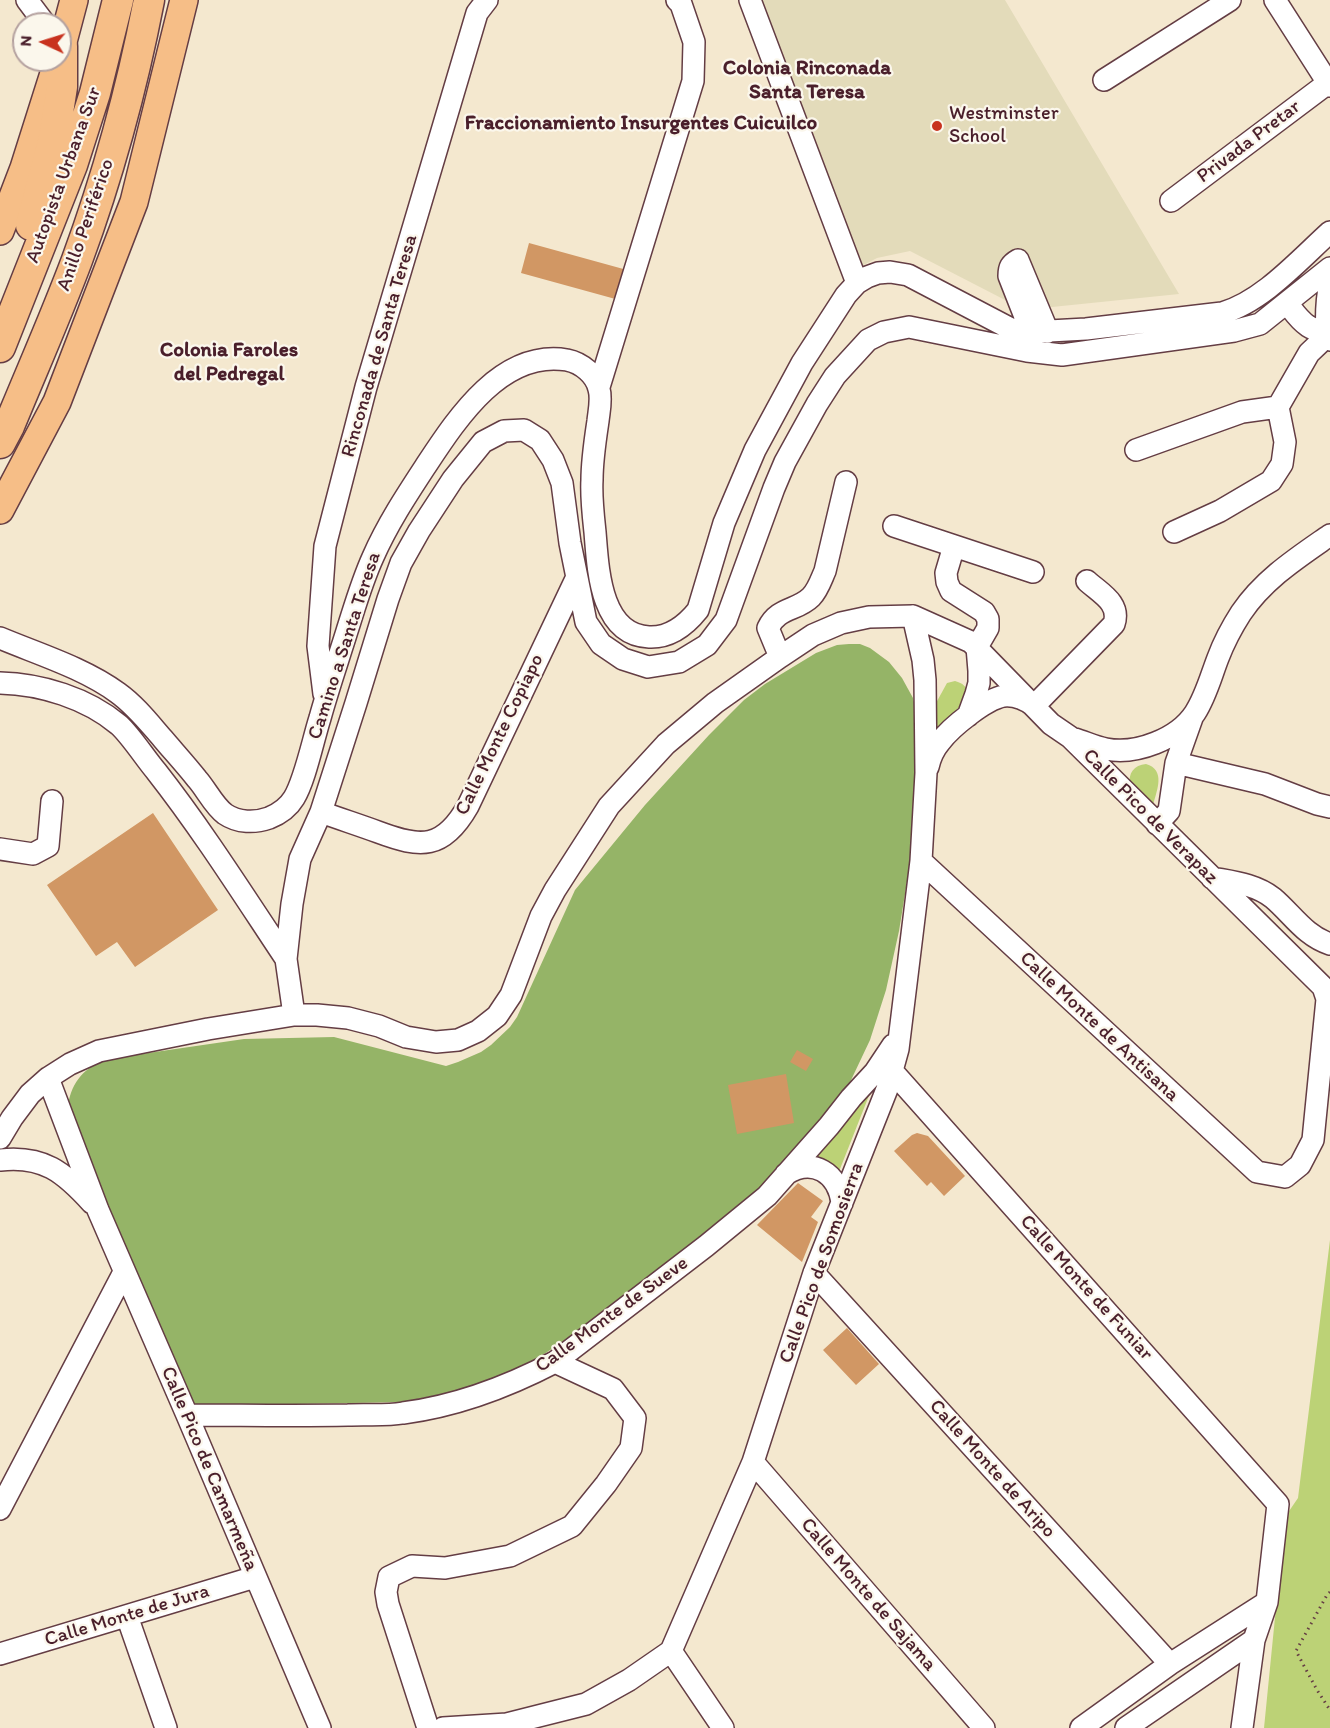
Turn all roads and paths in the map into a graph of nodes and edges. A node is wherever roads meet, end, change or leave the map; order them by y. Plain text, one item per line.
1 (102, 0) edge
2 (118, 0) edge
3 (137, 0) edge
4 (149, 0) edge
5 (166, 0) edge
6 (184, 0) edge
7 (487, 0) edge
8 (678, 0) edge
9 (750, 0) edge
10 (1230, 0) edge
11 (1275, 0) edge
12 (50, 72) edge
13 (60, 72) edge
14 (1104, 80) dead end
15 (1329, 84) edge
16 (101, 190) junction
17 (1171, 201) dead end
18 (0, 231) edge
19 (1330, 232) edge
20 (26, 245) junction
21 (1330, 268) edge
22 (857, 283) junction
23 (1330, 284) edge
24 (1287, 303) junction
25 (0, 312) edge
26 (1329, 338) edge
27 (0, 347) edge
28 (599, 387) junction
29 (0, 405) edge
30 (1278, 407) junction
31 (0, 443) edge
32 (1136, 450) dead end
33 (846, 482) dead end
34 (0, 510) edge
35 (894, 526) dead end
36 (1174, 532) dead end
37 (1330, 535) edge
38 (954, 546) junction
39 (1033, 572) dead end
40 (576, 579) junction
41 (1086, 581) dead end
42 (913, 616) junction
43 (0, 638) edge
44 (977, 647) junction
45 (780, 657) junction
46 (0, 683) edge
47 (325, 700) junction
48 (1034, 706) junction
49 (1195, 713) junction
50 (968, 716) junction
51 (1070, 737) junction
52 (1176, 763) junction
53 (926, 774) junction
54 (198, 779) junction
55 (173, 793) junction
56 (52, 801) dead end
57 (1330, 807) edge
58 (321, 812) junction
59 (1157, 824) junction
60 (0, 849) edge
61 (921, 861) junction
62 (1212, 878) junction
63 (1330, 944) edge
64 (286, 959) junction
65 (294, 1015) junction
66 (902, 1025) junction
67 (893, 1072) junction
68 (48, 1078) junction
69 (0, 1138) edge
70 (0, 1160) edge
71 (785, 1174) junction
72 (1285, 1177) joint
73 (842, 1203) junction
74 (98, 1210) junction
75 (124, 1272) junction
76 (814, 1274) junction
77 (555, 1362) junction
78 (187, 1415) junction
79 (753, 1462) junction
80 (0, 1509) edge
81 (255, 1577) junction
82 (1330, 1592) edge
83 (1267, 1602) junction
84 (127, 1616) junction
85 (1254, 1640) junction
86 (671, 1651) junction
87 (0, 1654) edge
88 (1170, 1664) junction
89 (1330, 1710) edge
90 (508, 1726) edge
91 (166, 1728) edge
92 (320, 1728) edge
93 (429, 1728) edge
94 (443, 1728) edge
95 (723, 1728) edge
96 (984, 1728) edge
97 (1081, 1728) edge
98 (1126, 1728) edge
99 (1242, 1728) edge

1 - 20 highway
2 - 27 highway, Autopista Urbana Sur
3 - 29 highway, Autopista Urbana Sur
4 - 16 highway, Anillo Periférico
5 - 16 highway
6 - 34 main road
7 - 47 street, Rinconada de Santa Teresa
8 - 28 street
9 - 22 street
10 - 14 street
11 - 15 street
12 - 18 main road
13 - 20 highway
15 - 17 street, Privada Pretar
16 - 31 highway, Anillo Periférico
19 - 22 street
20 - 25 highway
21 - 24 street, Camino a Santa Teresa
22 - 28 street
23 - 26 street
24 - 26 street
24 - 40 street, Camino a Santa Teresa
26 - 30 street
28 - 47 street, Camino a Santa Teresa
30 - 32 street
30 - 36 street
33 - 45 street
35 - 38 street
37 - 49 street, Calle Pico de Verapaz
38 - 39 street
38 - 44 street
40 - 58 street, Calle Monte Copiapo
40 - 58 street, Camino a Santa Teresa
41 - 48 street
42 - 44 street
42 - 45 street
42 - 53 street, Calle Pico de Somosierra
43 - 54 street, Camino a Santa Teresa
44 - 48 street
44 - 50 street
45 - 65 street
46 - 55 street, Camino a Santa Teresa
47 - 54 street, Camino a Santa Teresa
48 - 50 street
48 - 51 street
49 - 51 street, Calle Pico de Verapaz
49 - 52 street
50 - 53 street
51 - 59 street, Calle Pico de Verapaz
52 - 57 street
52 - 59 street
53 - 61 street, Calle Pico de Somosierra
54 - 55 street
55 - 64 street, Camino a Santa Teresa
56 - 60 street
58 - 64 street, Camino a Santa Teresa
59 - 62 street, Calle Pico de Verapaz
61 - 66 street, Calle Pico de Somosierra
61 - 72 street, Calle Monte de Antisana
62 - 63 street
62 - 72 street, Calle Pico de Verapaz
64 - 65 street, Camino a Santa Teresa
65 - 68 street
66 - 67 street, Calle Pico de Somosierra
66 - 71 street, Calle Monte de Sueve
67 - 73 street, Calle Pico de Somosierra
67 - 83 street, Calle Monte de Funiar
68 - 69 street
68 - 74 street, Calle Pico de Camarmeña
70 - 74 street, Calle Pico de Camarmeña
71 - 73 street
71 - 77 street, Calle Monte de Sueve
73 - 76 street, Calle Pico de Somosierra
74 - 75 street, Calle Pico de Camarmeña
75 - 78 street, Calle Pico de Camarmeña
75 - 80 street
76 - 79 street, Calle Pico de Somosierra
76 - 88 street, Calle Monte de Aripo
77 - 78 street, Calle Monte de Sueve
77 - 93 street
78 - 81 street, Calle Pico de Camarmeña
79 - 86 street, Calle Pico de Somosierra
79 - 96 street, Calle Monte de Sajama
81 - 84 street, Calle Monte de Jura
81 - 92 street, Calle Pico de Camarmeña
82 - 89 path
83 - 85 street
83 - 88 street
84 - 87 street, Calle Monte de Jura
84 - 91 street
85 - 98 street
85 - 99 street
86 - 90 street
86 - 95 street
88 - 97 street
90 - 94 street

